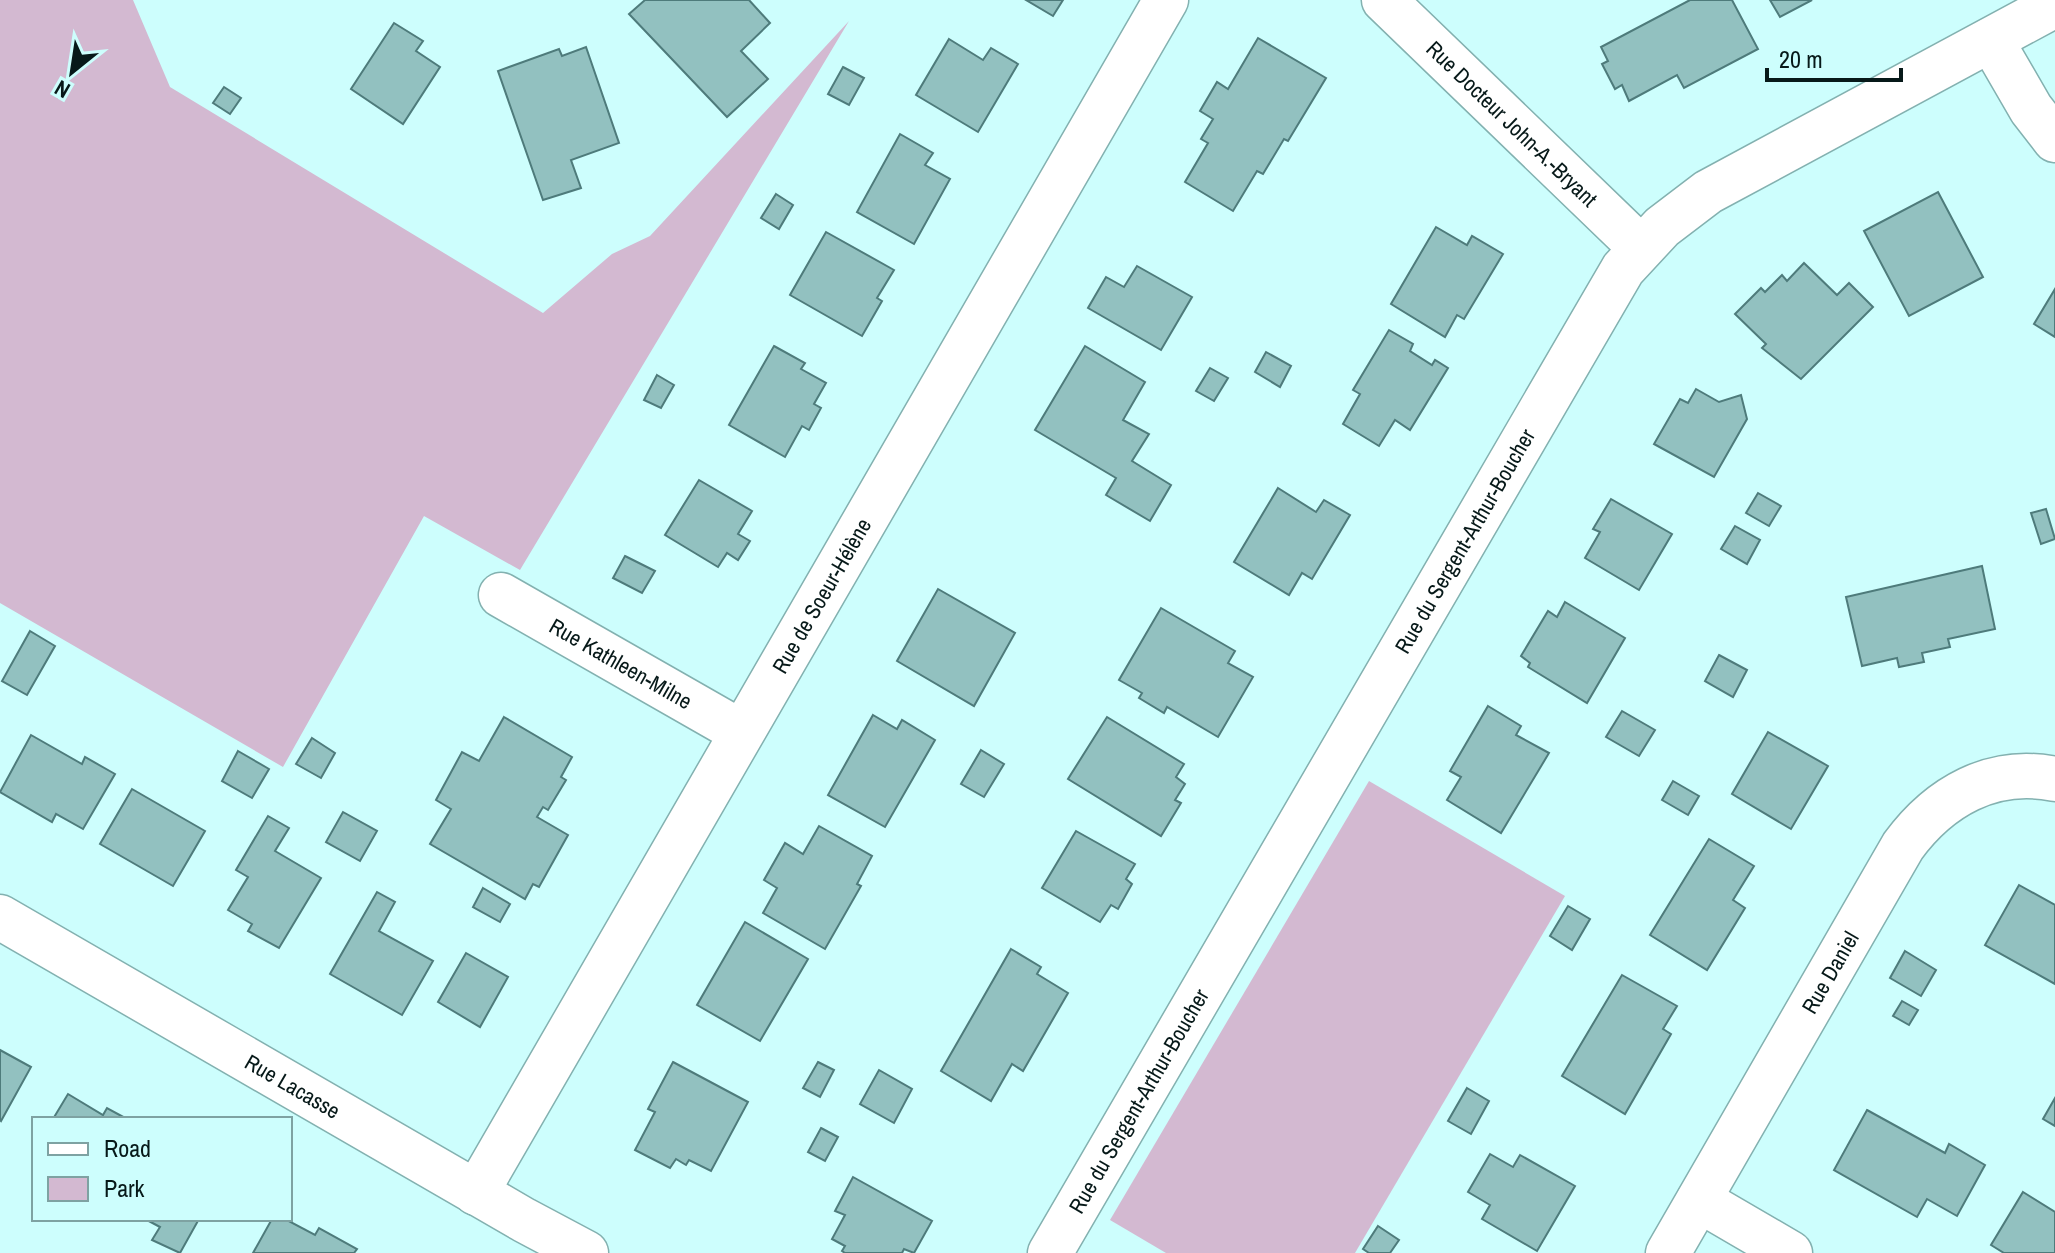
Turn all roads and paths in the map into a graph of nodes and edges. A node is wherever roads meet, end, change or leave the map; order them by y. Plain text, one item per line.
1 (1166, 0) edge
2 (1384, 0) edge
3 (2055, 5) edge
4 (1991, 40) junction
5 (2055, 140) edge
6 (1641, 248) junction
7 (501, 595) dead end
8 (741, 732) junction
9 (2055, 779) edge
10 (0, 917) edge
11 (476, 1193) junction
12 (1699, 1200) junction
13 (586, 1253) edge
14 (1050, 1253) edge
15 (1668, 1253) edge
16 (1790, 1253) edge

1 - 8 street, Rue de Soeur-Hélène
2 - 6 street, Rue Docteur John-A.-Bryant
3 - 4 street, Rue du Sergent-Arthur-Boucher
4 - 5 street
4 - 6 street, Rue du Sergent-Arthur-Boucher
6 - 14 street, Rue du Sergent-Arthur-Boucher
7 - 8 street, Rue Kathleen-Milne
8 - 11 street, Rue de Soeur-Hélène
9 - 12 street, Rue Daniel
10 - 11 street, Rue Lacasse
11 - 13 street, Rue Lacasse
12 - 15 street, Rue Daniel
12 - 16 street

